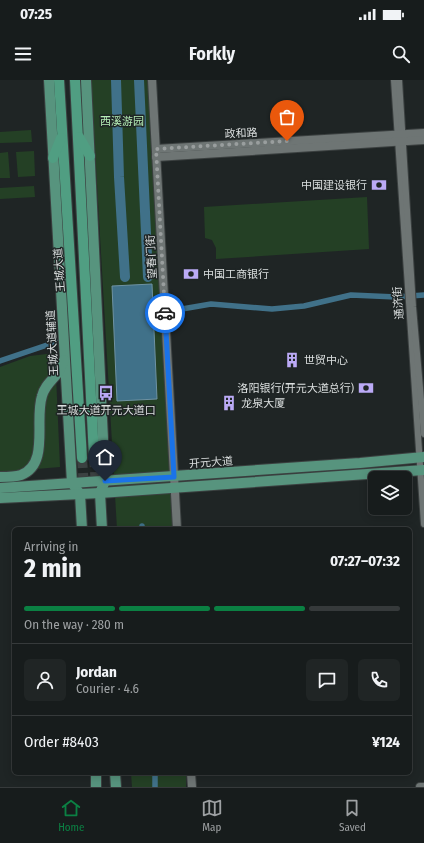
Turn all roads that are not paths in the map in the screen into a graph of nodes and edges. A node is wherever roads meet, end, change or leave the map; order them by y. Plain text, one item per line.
1 (49, 80) edge
2 (58, 80) edge
3 (75, 80) edge
4 (86, 80) edge
5 (152, 80) edge
6 (158, 80) edge
7 (394, 80) edge
8 (399, 80) edge
9 (424, 133) edge
10 (62, 134) junction
11 (78, 134) junction
12 (401, 138) junction
13 (424, 140) edge
14 (159, 153) junction
15 (90, 156) junction
16 (53, 158) junction
17 (411, 308) junction
18 (64, 358) junction
19 (424, 434) edge
20 (94, 457) tunnel mouth
21 (422, 457) edge
22 (82, 458) tunnel mouth
23 (422, 470) edge
24 (0, 477) edge
25 (177, 477) junction
26 (105, 481) junction
27 (72, 483) junction
28 (178, 487) junction
29 (0, 488) edge
30 (100, 493) junction
31 (80, 494) junction
32 (0, 498) edge
33 (424, 524) edge
34 (82, 527) edge
35 (102, 527) edge
36 (177, 527) edge
37 (182, 527) edge
38 (96, 775) edge
39 (115, 775) edge
40 (191, 775) edge
41 (196, 775) edge
42 (96, 787) edge
43 (116, 787) edge
44 (192, 787) edge
45 (197, 787) edge
46 (420, 787) edge
47 (424, 787) edge

1 - 16 main road, 王城大道辅道
2 - 10 highway, 王城大道
3 - 11 highway
4 - 15 main road
5 - 14 street, 望春门街
6 - 14 street, 望春门街
7 - 12 street, 通济街
8 - 12 street, 通济街
9 - 12 street, 政和路
10 - 16 highway
10 - 22 highway, 王城大道
11 - 15 highway
11 - 20 highway
12 - 13 street, 政和路
12 - 14 street, 政和路
12 - 17 street, 通济街
14 - 25 street, 望春门街
15 - 26 main road
16 - 18 main road, 王城大道辅道
17 - 19 street, 通济街
17 - 21 street, 通济街
18 - 24 main road
18 - 27 main road, 王城大道辅道
21 - 23 street, 通济街
21 - 25 main road, 开元大道
23 - 28 main road, 开元大道
23 - 33 street, 通济街
25 - 26 main road, 开元大道
25 - 28 street, 望春门街
26 - 27 main road, 开元大道
26 - 30 main road
27 - 29 main road, 开元大道
27 - 31 main road
28 - 30 main road, 开元大道
28 - 36 street, 望春门街
28 - 37 street, 望春门街
30 - 31 main road, 开元大道
30 - 35 main road
31 - 32 main road, 开元大道
31 - 34 main road
38 - 42 main road
39 - 43 main road
40 - 44 street
41 - 45 street
46 - 47 street

